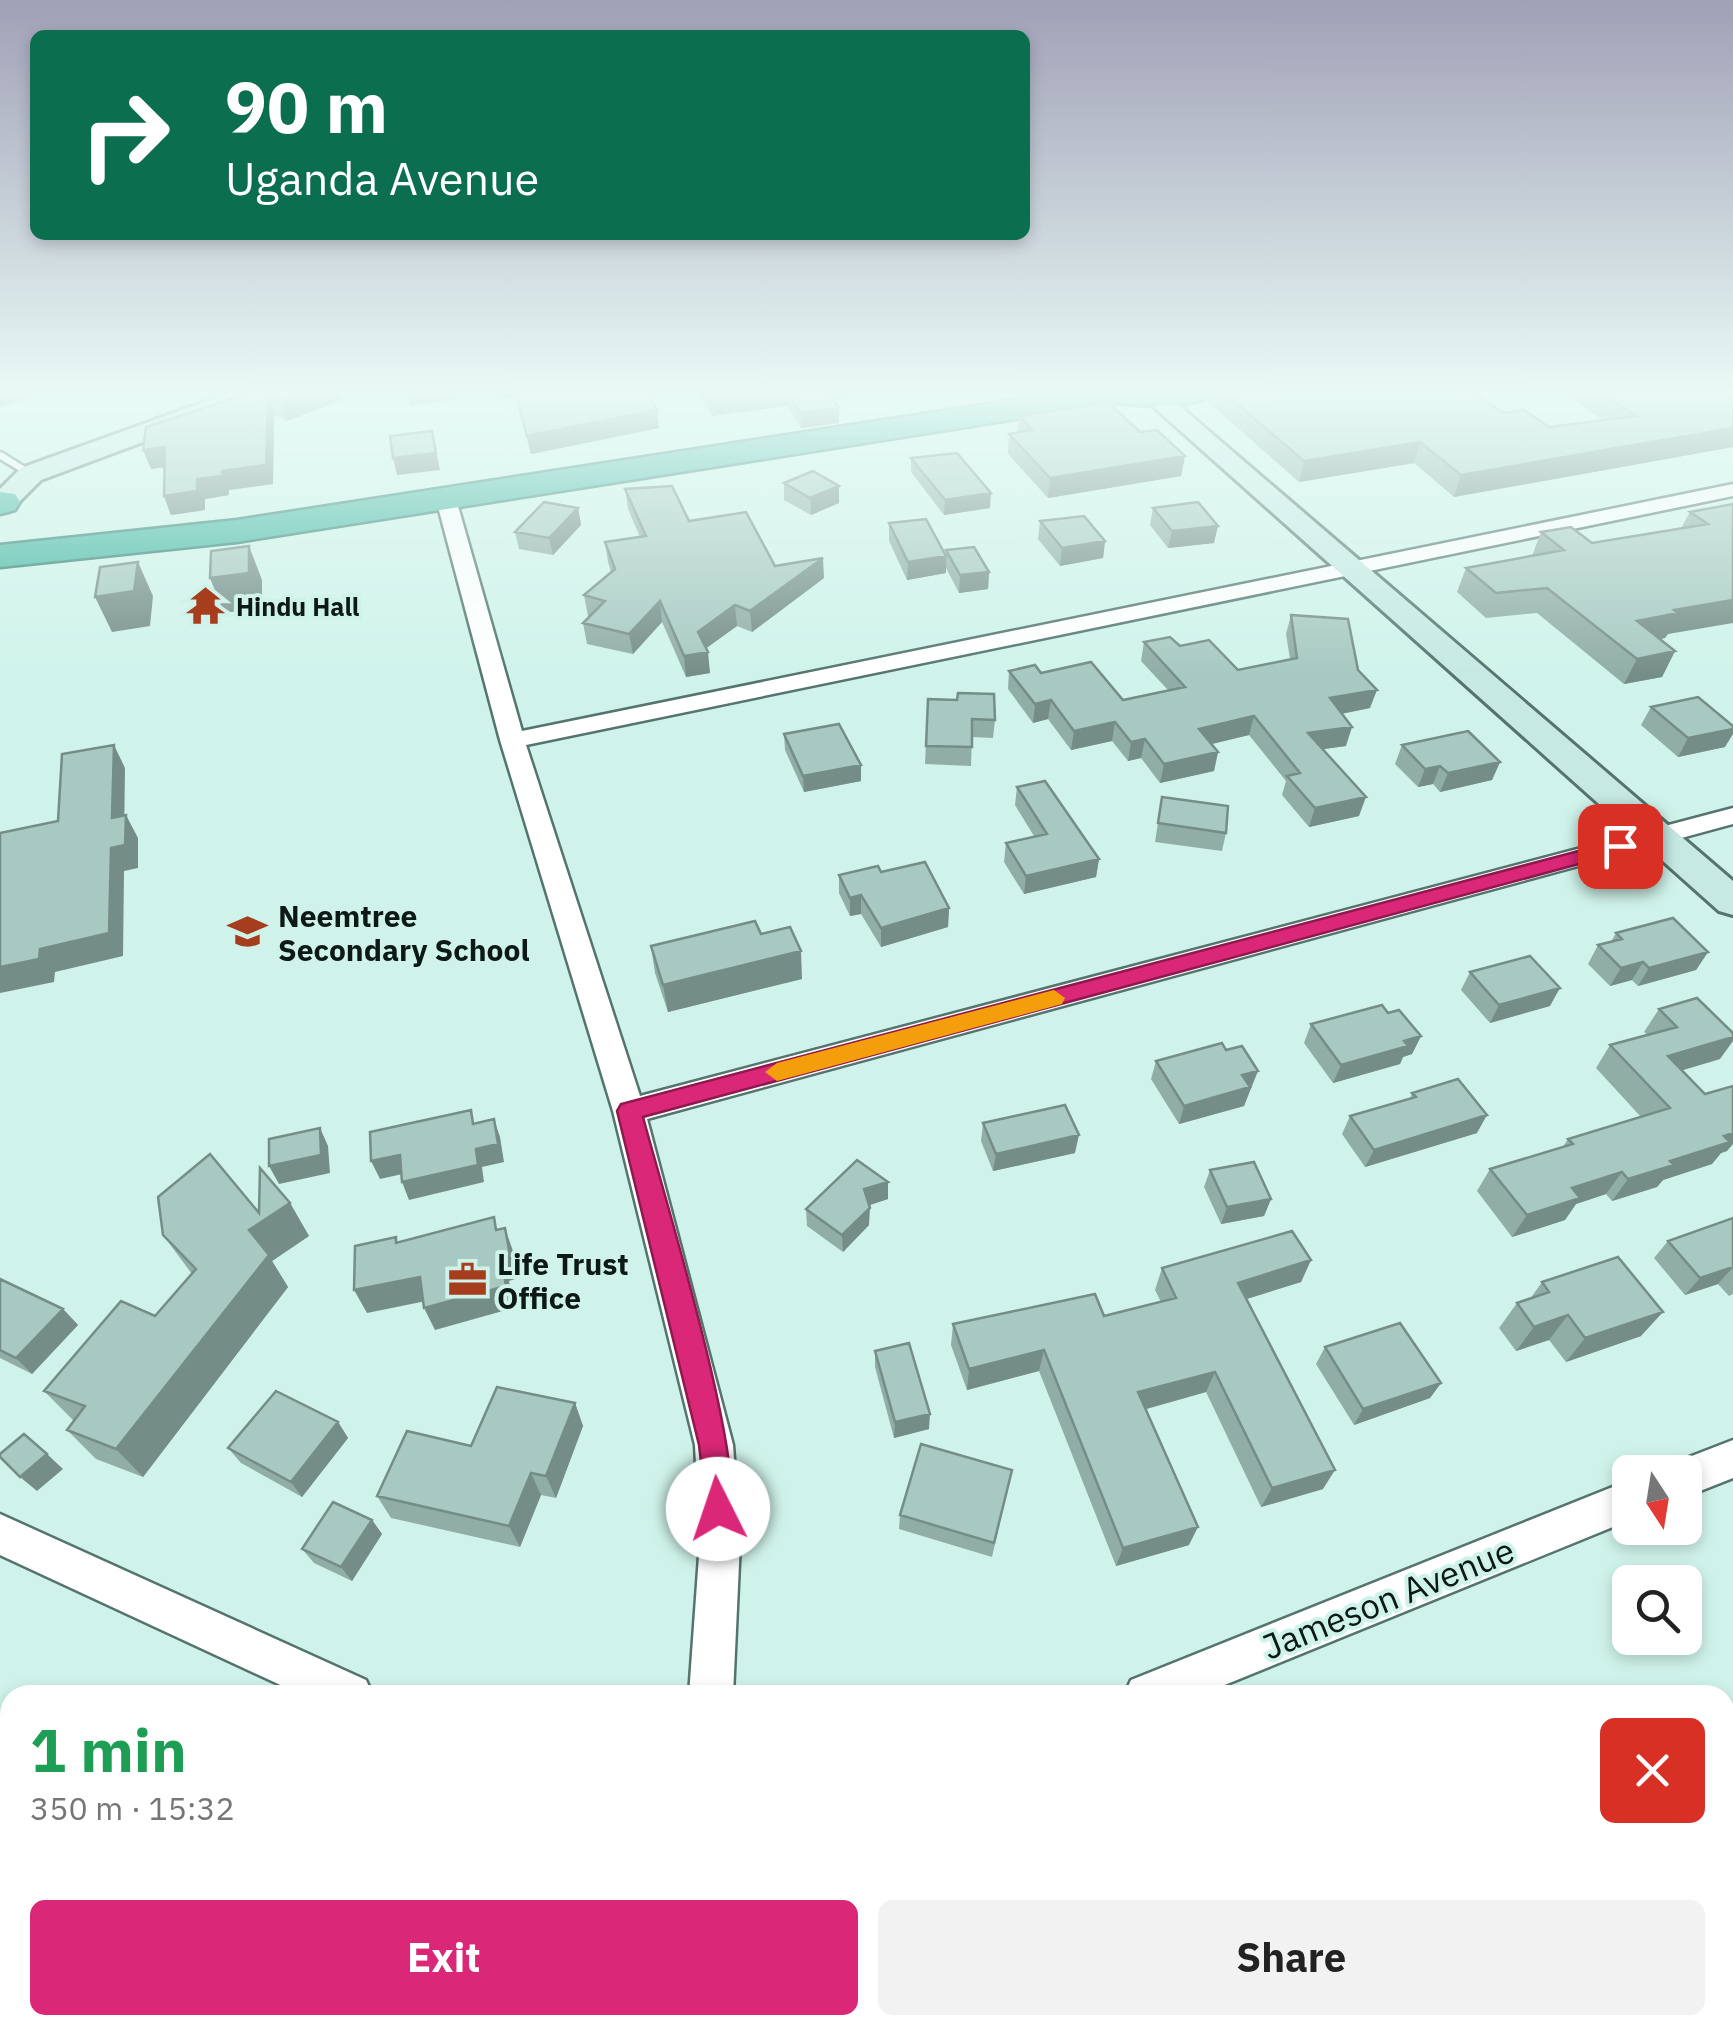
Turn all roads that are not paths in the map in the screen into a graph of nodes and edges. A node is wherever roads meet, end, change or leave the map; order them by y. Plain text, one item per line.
1 (531, 486) edge
2 (1251, 486) edge
3 (1733, 490) edge
4 (446, 499) junction
5 (0, 556) edge
6 (1350, 568) junction
7 (512, 740) junction
8 (1733, 816) edge
9 (1658, 836) junction
10 (1733, 902) edge
11 (629, 1111) junction
12 (1733, 1459) edge
13 (1702, 1471) edge
14 (1612, 1507) edge
15 (0, 1534) edge
16 (329, 1685) edge
17 (712, 1685) edge
18 (1171, 1685) edge

1 - 4 highway
2 - 6 main road
3 - 6 street
4 - 5 highway
4 - 7 street
6 - 7 street
6 - 9 main road
7 - 11 street
8 - 9 street
9 - 10 main road
9 - 11 street
11 - 17 street
12 - 13 street
14 - 18 street, Jameson Avenue
15 - 16 street

